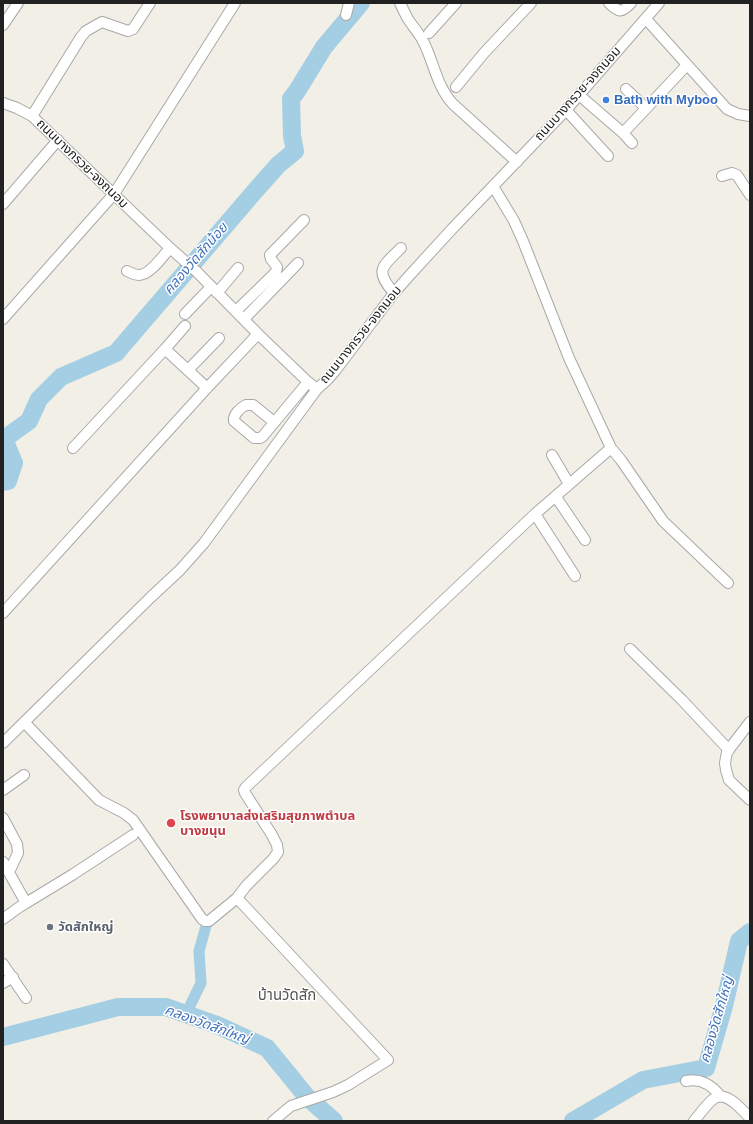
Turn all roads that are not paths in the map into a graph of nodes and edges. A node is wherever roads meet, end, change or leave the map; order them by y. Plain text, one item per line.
1 (18, 3) edge
2 (235, 3) edge
3 (349, 3) edge
4 (400, 3) edge
5 (456, 3) edge
6 (531, 3) edge
7 (609, 3) edge
8 (631, 3) edge
9 (146, 4) edge
10 (656, 4) edge
11 (346, 15) dead end
12 (646, 19) junction
13 (3, 25) edge
14 (429, 32) dead end
15 (687, 65) junction
16 (456, 87) dead end
17 (626, 89) dead end
18 (579, 95) junction
19 (3, 103) edge
20 (646, 108) junction
21 (566, 110) junction
22 (32, 116) junction
23 (750, 116) edge
24 (623, 133) junction
25 (58, 140) junction
26 (632, 143) dead end
27 (608, 156) dead end
28 (516, 162) junction
29 (722, 176) dead end
30 (493, 186) junction
31 (114, 194) junction
32 (750, 195) edge
33 (3, 204) edge
34 (304, 220) dead end
35 (170, 248) junction
36 (401, 248) dead end
37 (298, 263) dead end
38 (238, 268) dead end
39 (127, 271) dead end
40 (214, 290) junction
41 (394, 293) junction
42 (236, 311) junction
43 (185, 314) dead end
44 (3, 319) edge
45 (244, 319) junction
46 (185, 326) dead end
47 (258, 334) junction
48 (218, 338) dead end
49 (164, 349) junction
50 (188, 370) junction
51 (308, 382) junction
52 (207, 388) junction
53 (317, 389) junction
54 (274, 422) dead end
55 (73, 448) dead end
56 (611, 448) junction
57 (552, 455) dead end
58 (569, 484) junction
59 (556, 497) junction
60 (535, 514) junction
61 (585, 540) dead end
62 (575, 576) dead end
63 (728, 583) dead end
64 (3, 613) edge
65 (630, 649) dead end
66 (24, 722) junction
67 (750, 722) edge
68 (3, 743) edge
69 (729, 750) junction
70 (24, 775) dead end
71 (3, 790) edge
72 (748, 795) edge
73 (3, 818) edge
74 (6, 831) edge
75 (133, 835) dead end
76 (3, 862) edge
77 (9, 872) junction
78 (237, 898) junction
79 (26, 903) junction
80 (3, 919) edge
81 (3, 964) edge
82 (13, 978) junction
83 (3, 984) edge
84 (26, 998) dead end
85 (686, 1081) dead end
86 (720, 1096) junction
87 (750, 1118) edge
88 (273, 1121) edge
89 (694, 1121) edge

1 - 13 street
2 - 31 street
3 - 11 street
4 - 28 street
5 - 14 street
6 - 16 street
7 - 8 street
9 - 22 street
10 - 12 street, ถนนบางกรวย-จงถนอม
12 - 15 street
12 - 18 street, ถนนบางกรวย-จงถนอม
15 - 20 street
15 - 23 street
17 - 20 street
18 - 21 street, ถนนบางกรวย-จงถนอม
18 - 24 street
19 - 22 street, ถนนบางกรวย-จงถนอม
20 - 24 street
21 - 27 street
21 - 28 street, ถนนบางกรวย-จงถนอม
22 - 25 street, ถนนบางกรวย-จงถนอม
24 - 26 street
25 - 31 street, ถนนบางกรวย-จงถนอม
25 - 33 street
28 - 30 street, ถนนบางกรวย-จงถนอม
29 - 32 street
30 - 41 street, ถนนบางกรวย-จงถนอม
30 - 56 street
31 - 35 street, ถนนบางกรวย-จงถนอม
31 - 44 street
34 - 42 street
35 - 39 street
35 - 40 street, ถนนบางกรวย-จงถนอม
36 - 41 street
37 - 45 street
38 - 40 street
40 - 42 street, ถนนบางกรวย-จงถนอม
40 - 43 street
41 - 53 street, ถนนบางกรวย-จงถนอม
42 - 45 street, ถนนบางกรวย-จงถนอม
45 - 47 street, ถนนบางกรวย-จงถนอม
46 - 49 street
47 - 51 street, ถนนบางกรวย-จงถนอม
47 - 52 street
48 - 50 street
49 - 50 street
49 - 55 street
50 - 52 street
51 - 53 street, ถนนบางกรวย-จงถนอม
51 - 54 street
52 - 64 street
53 - 66 street
56 - 58 street
56 - 63 street
57 - 58 street
58 - 59 street
59 - 60 street
59 - 61 street
60 - 62 street
60 - 78 street
65 - 69 street
66 - 68 street
66 - 78 street
67 - 69 street
69 - 72 street
70 - 71 street
73 - 74 street
74 - 77 street
75 - 79 street
76 - 77 street
77 - 79 street
78 - 88 street
79 - 80 street
81 - 82 street
82 - 83 street
82 - 84 street
85 - 86 street
86 - 87 street
86 - 89 street

